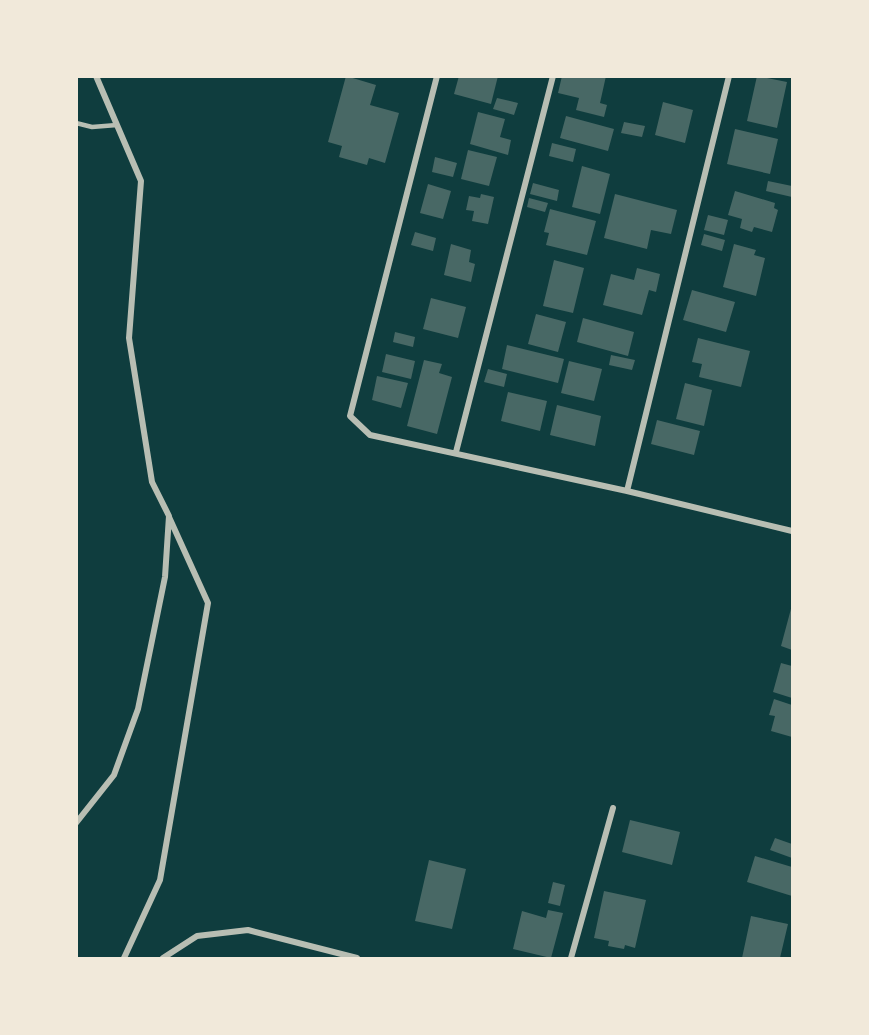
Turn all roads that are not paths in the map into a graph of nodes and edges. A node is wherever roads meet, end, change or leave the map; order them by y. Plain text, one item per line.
1 (96, 76) edge
2 (437, 76) edge
3 (553, 76) edge
4 (729, 76) edge
5 (76, 123) edge
6 (117, 125) junction
7 (456, 452) junction
8 (627, 491) junction
9 (169, 516) junction
10 (792, 531) edge
11 (613, 808) dead end
12 (76, 823) edge
13 (124, 958) edge
14 (163, 958) edge
15 (357, 958) edge
16 (571, 958) edge

1 - 6 street
2 - 7 street
3 - 7 street
4 - 8 street
5 - 6 lane
6 - 9 street
7 - 8 street
8 - 10 street
9 - 12 street
9 - 13 street
11 - 16 street
14 - 15 street

